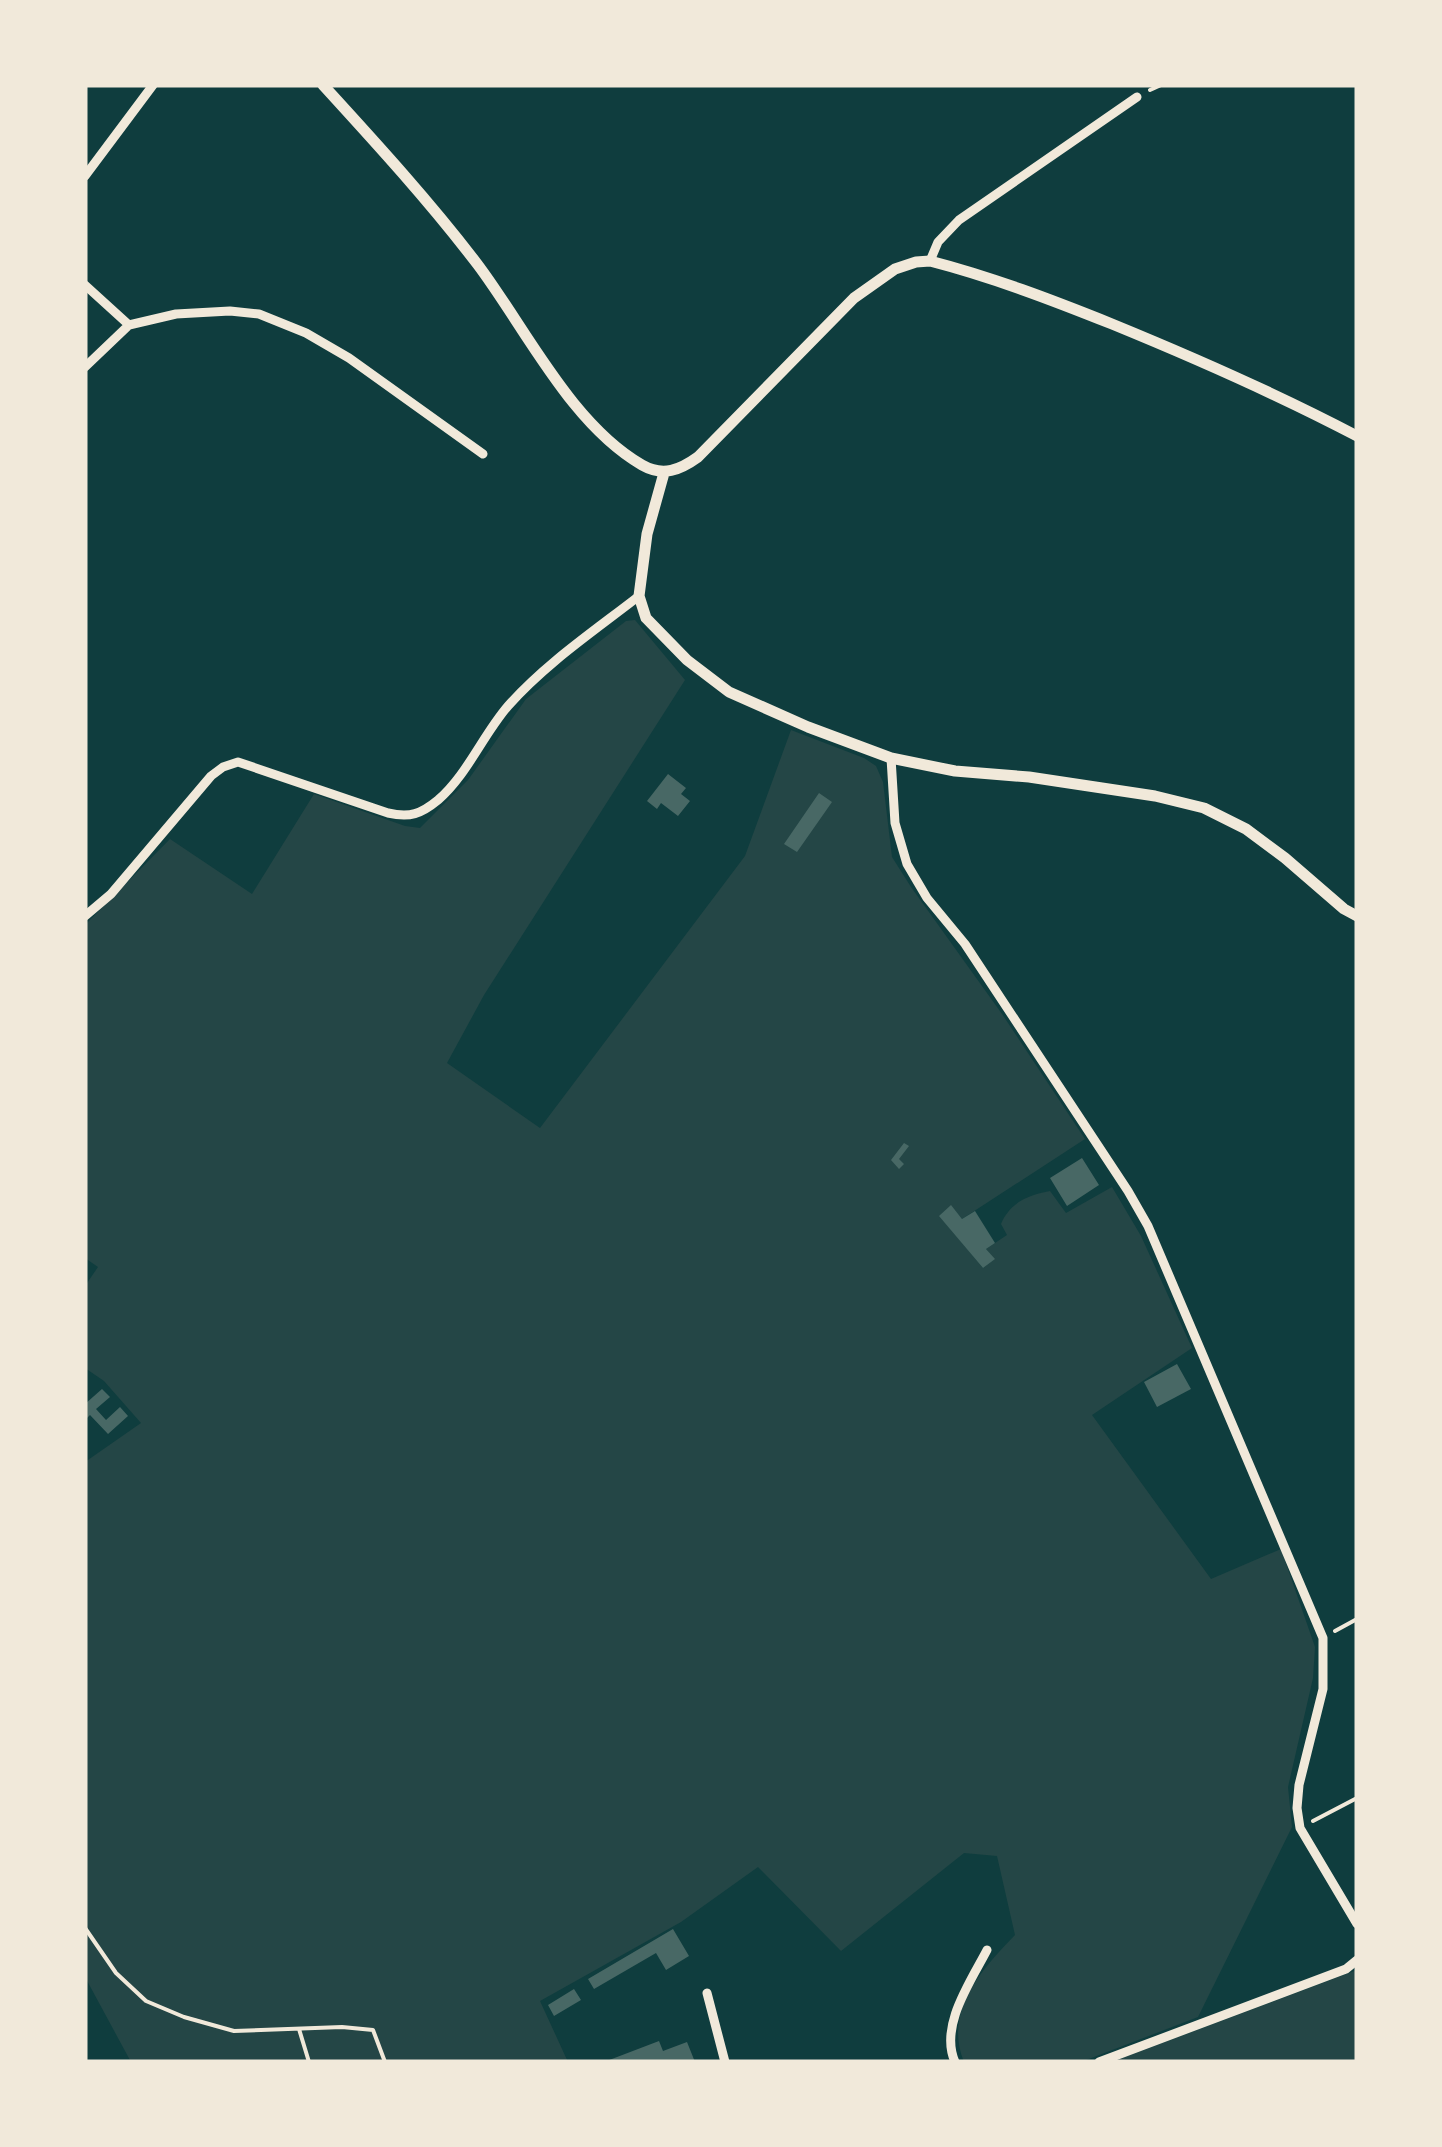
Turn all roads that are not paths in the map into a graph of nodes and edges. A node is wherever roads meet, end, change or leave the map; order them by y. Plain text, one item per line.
1 (153, 85) edge
2 (322, 85) edge
3 (1137, 97) dead end
4 (85, 176) edge
5 (930, 261) junction
6 (85, 285) edge
7 (129, 325) junction
8 (85, 367) edge
9 (1357, 436) edge
10 (482, 454) dead end
11 (664, 472) junction
12 (638, 596) junction
13 (891, 758) junction
14 (85, 916) edge
15 (1357, 916) edge
16 (1357, 1924) edge
17 (987, 1950) dead end
18 (1357, 1960) edge
19 (707, 1993) dead end
20 (725, 2062) edge
21 (955, 2062) edge
22 (1099, 2062) edge

1 - 4 street
2 - 11 street
3 - 5 street
5 - 9 street
5 - 11 street
6 - 7 street
7 - 8 street
7 - 10 street
11 - 12 street
12 - 13 street
12 - 14 street
13 - 15 street
13 - 16 street
17 - 21 street
18 - 22 street
19 - 20 street

